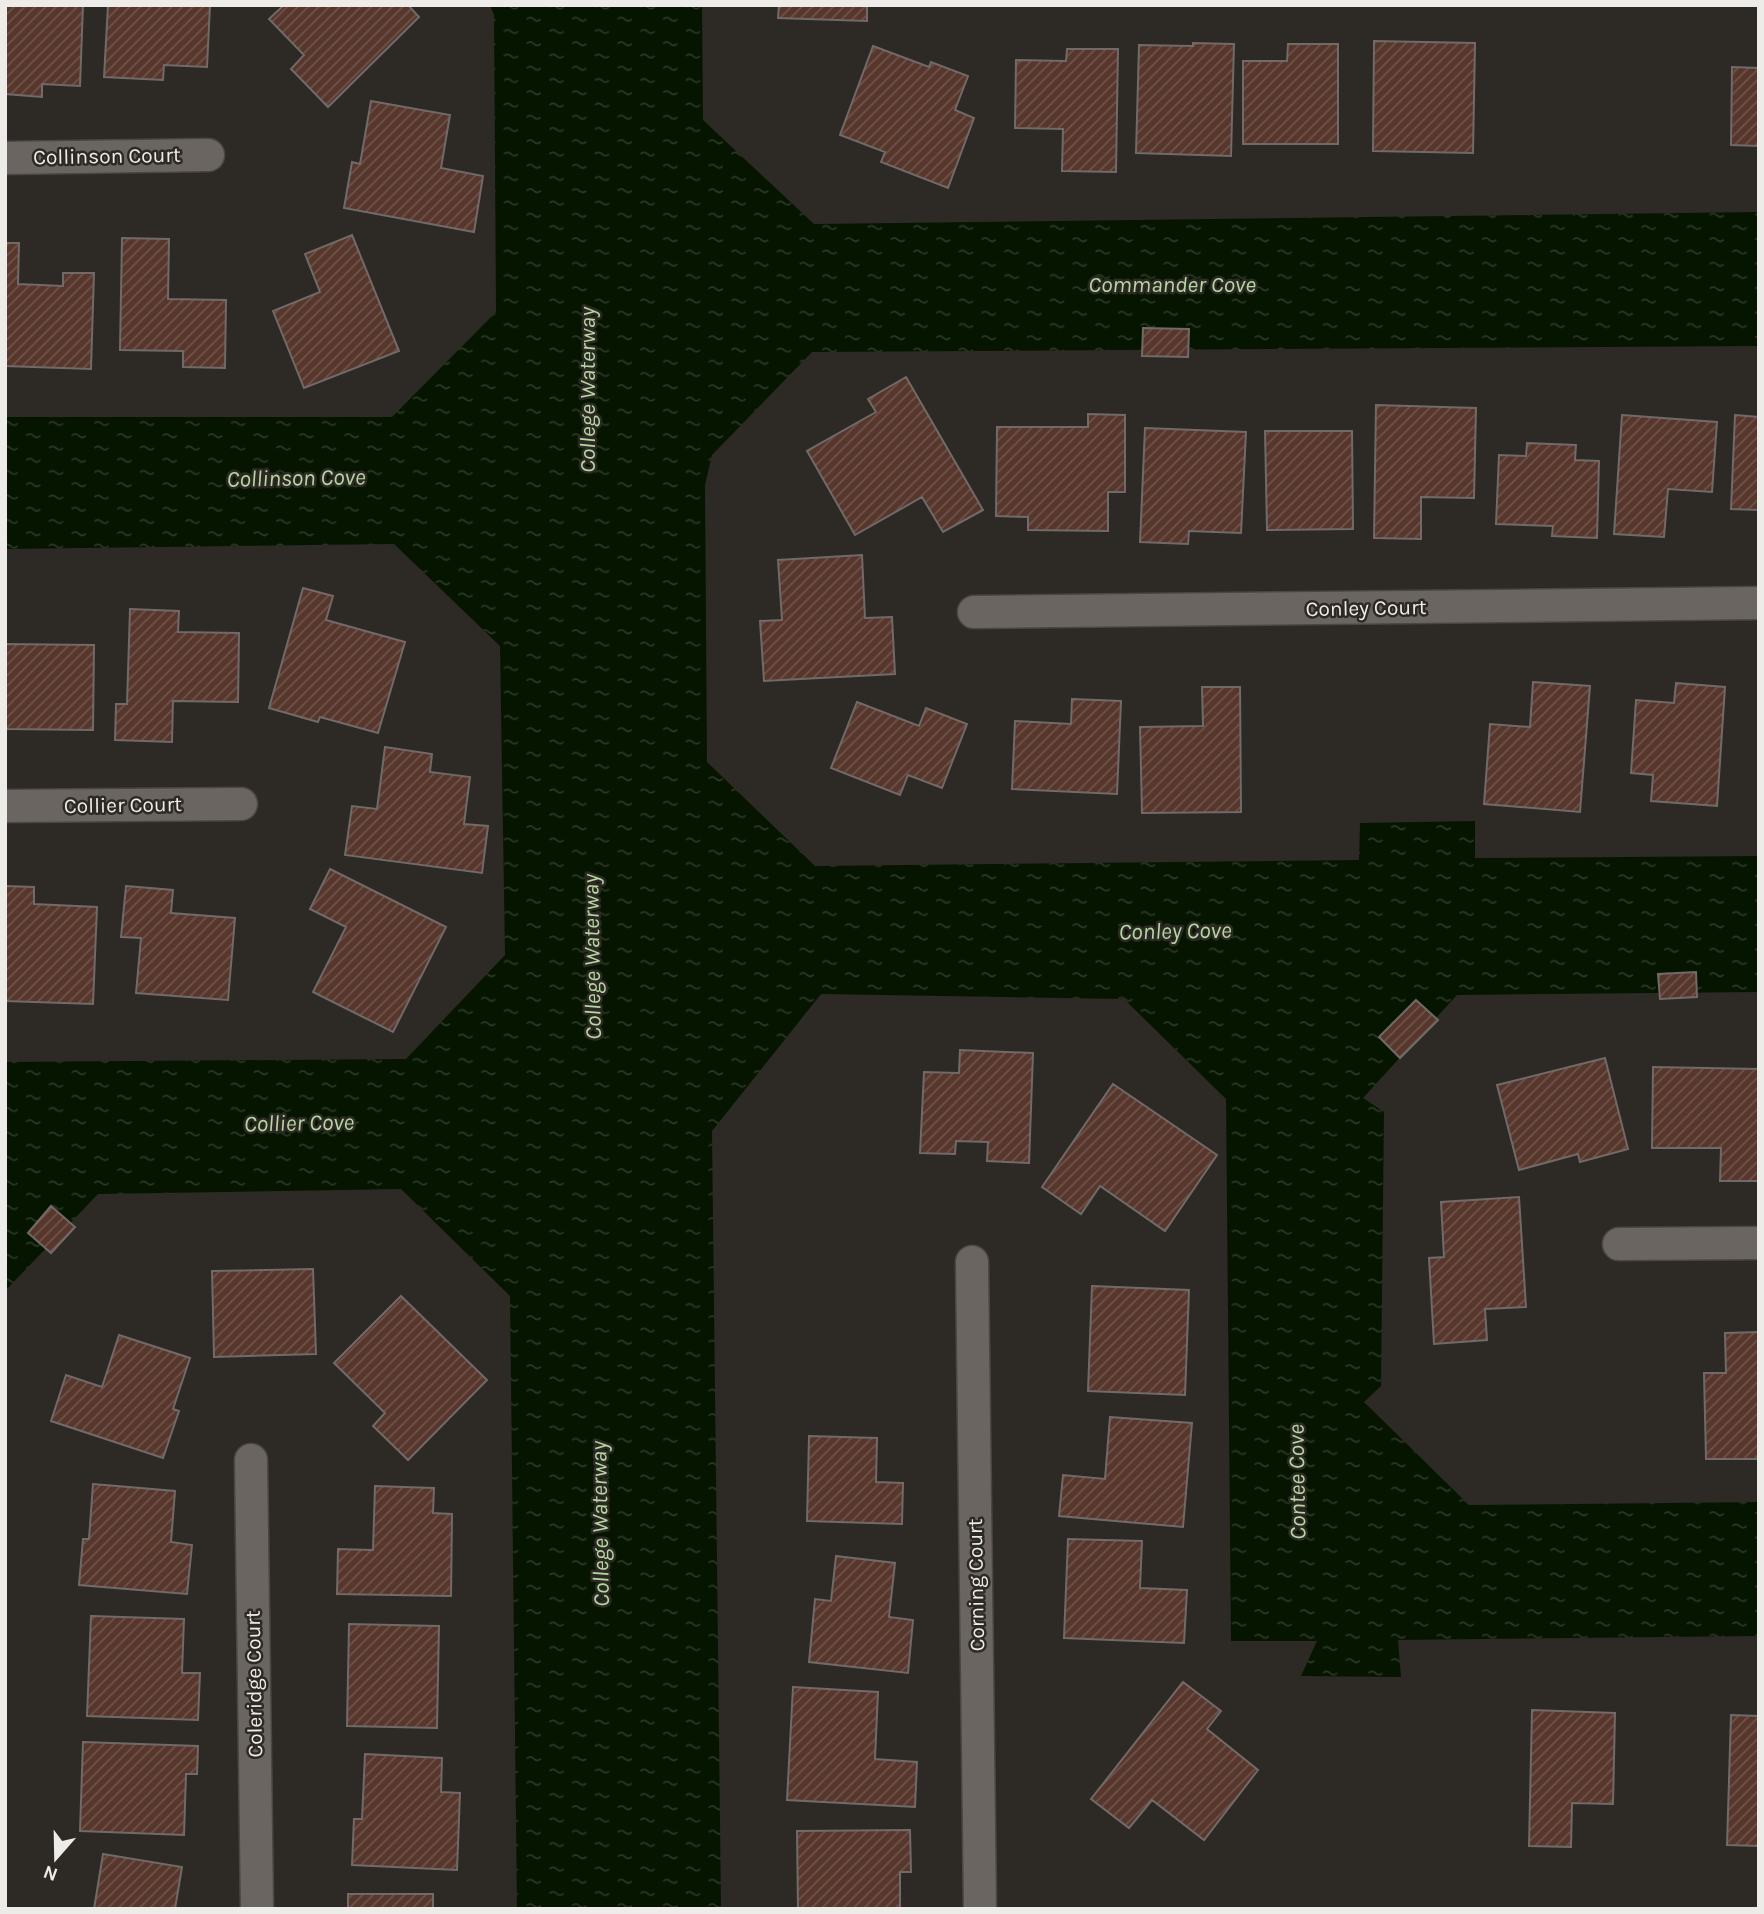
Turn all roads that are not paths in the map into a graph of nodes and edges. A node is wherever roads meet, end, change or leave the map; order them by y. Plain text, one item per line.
1 (208, 155) dead end
2 (5, 158) edge
3 (1759, 603) edge
4 (974, 612) dead end
5 (241, 804) dead end
6 (5, 806) edge
7 (1759, 1243) edge
8 (1619, 1244) dead end
9 (972, 1262) dead end
10 (251, 1460) dead end
11 (257, 1909) edge
12 (980, 1909) edge

1 - 2 street, Collinson Court
3 - 4 street, Conley Court
5 - 6 street, Collier Court
7 - 8 street
9 - 12 street, Corning Court
10 - 11 street, Coleridge Court

